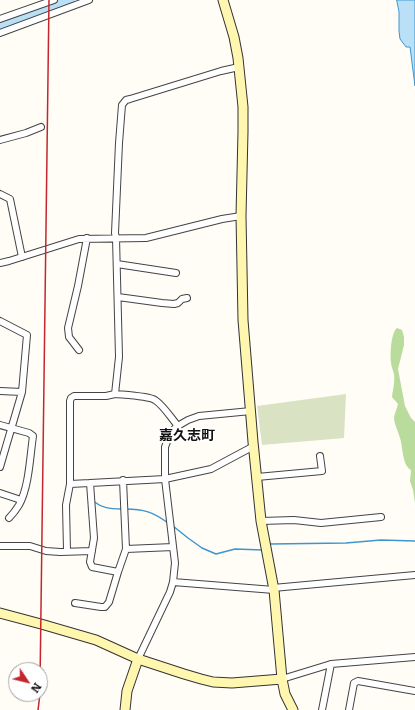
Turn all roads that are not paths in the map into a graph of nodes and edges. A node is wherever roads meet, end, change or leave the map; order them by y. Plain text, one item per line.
1 (54, 0) edge
2 (89, 0) edge
3 (223, 0) edge
4 (0, 19) edge
5 (0, 33) edge
6 (239, 67) junction
7 (41, 127) dead end
8 (0, 140) edge
9 (0, 194) edge
10 (241, 216) junction
11 (87, 238) junction
12 (116, 238) junction
13 (22, 257) junction
14 (0, 263) edge
15 (117, 264) junction
16 (176, 273) dead end
17 (118, 297) junction
18 (187, 298) dead end
19 (0, 321) edge
20 (79, 350) dead end
21 (0, 391) edge
22 (22, 392) junction
23 (115, 394) junction
24 (250, 411) junction
25 (0, 425) edge
26 (178, 426) junction
27 (11, 428) junction
28 (254, 446) junction
29 (320, 456) dead end
30 (0, 467) edge
31 (257, 477) junction
32 (165, 479) junction
33 (123, 480) junction
34 (90, 483) junction
35 (70, 484) junction
36 (0, 493) edge
37 (21, 500) junction
38 (381, 517) dead end
39 (10, 518) dead end
40 (262, 521) junction
41 (0, 546) edge
42 (173, 547) junction
43 (126, 549) junction
44 (67, 551) junction
45 (92, 551) junction
46 (118, 572) junction
47 (415, 575) edge
48 (173, 582) junction
49 (273, 589) junction
50 (75, 603) dead end
51 (0, 614) edge
52 (415, 657) edge
53 (138, 658) junction
54 (331, 664) junction
55 (282, 678) junction
56 (415, 691) edge
57 (125, 710) edge
58 (292, 710) edge
59 (322, 710) edge
60 (349, 710) edge

1 - 4 street
2 - 5 street
3 - 6 street
6 - 10 street
6 - 12 street
7 - 8 street
9 - 13 street
10 - 12 street
10 - 24 street
11 - 12 street
11 - 13 street
11 - 20 street
12 - 15 street
13 - 14 street
15 - 16 street
15 - 17 street
17 - 18 street
17 - 23 street
19 - 22 street
21 - 22 street
22 - 27 street
23 - 26 street
23 - 35 street
24 - 26 street
24 - 28 street
25 - 27 street
26 - 32 street
27 - 30 street
27 - 37 street
28 - 31 street
28 - 32 street
29 - 31 street
31 - 40 street
32 - 33 street
32 - 42 street
33 - 34 street
33 - 43 street
34 - 35 street
34 - 45 street
35 - 44 street
36 - 37 street
37 - 39 street
38 - 40 street
40 - 49 street
41 - 44 street
42 - 43 street
42 - 48 street
43 - 46 street
44 - 45 street
45 - 46 street
46 - 50 street
47 - 49 street
48 - 49 street
48 - 53 street
49 - 55 street
51 - 53 street
52 - 54 street
53 - 55 street
53 - 57 street
54 - 55 street
54 - 59 street
55 - 58 street
56 - 60 street

